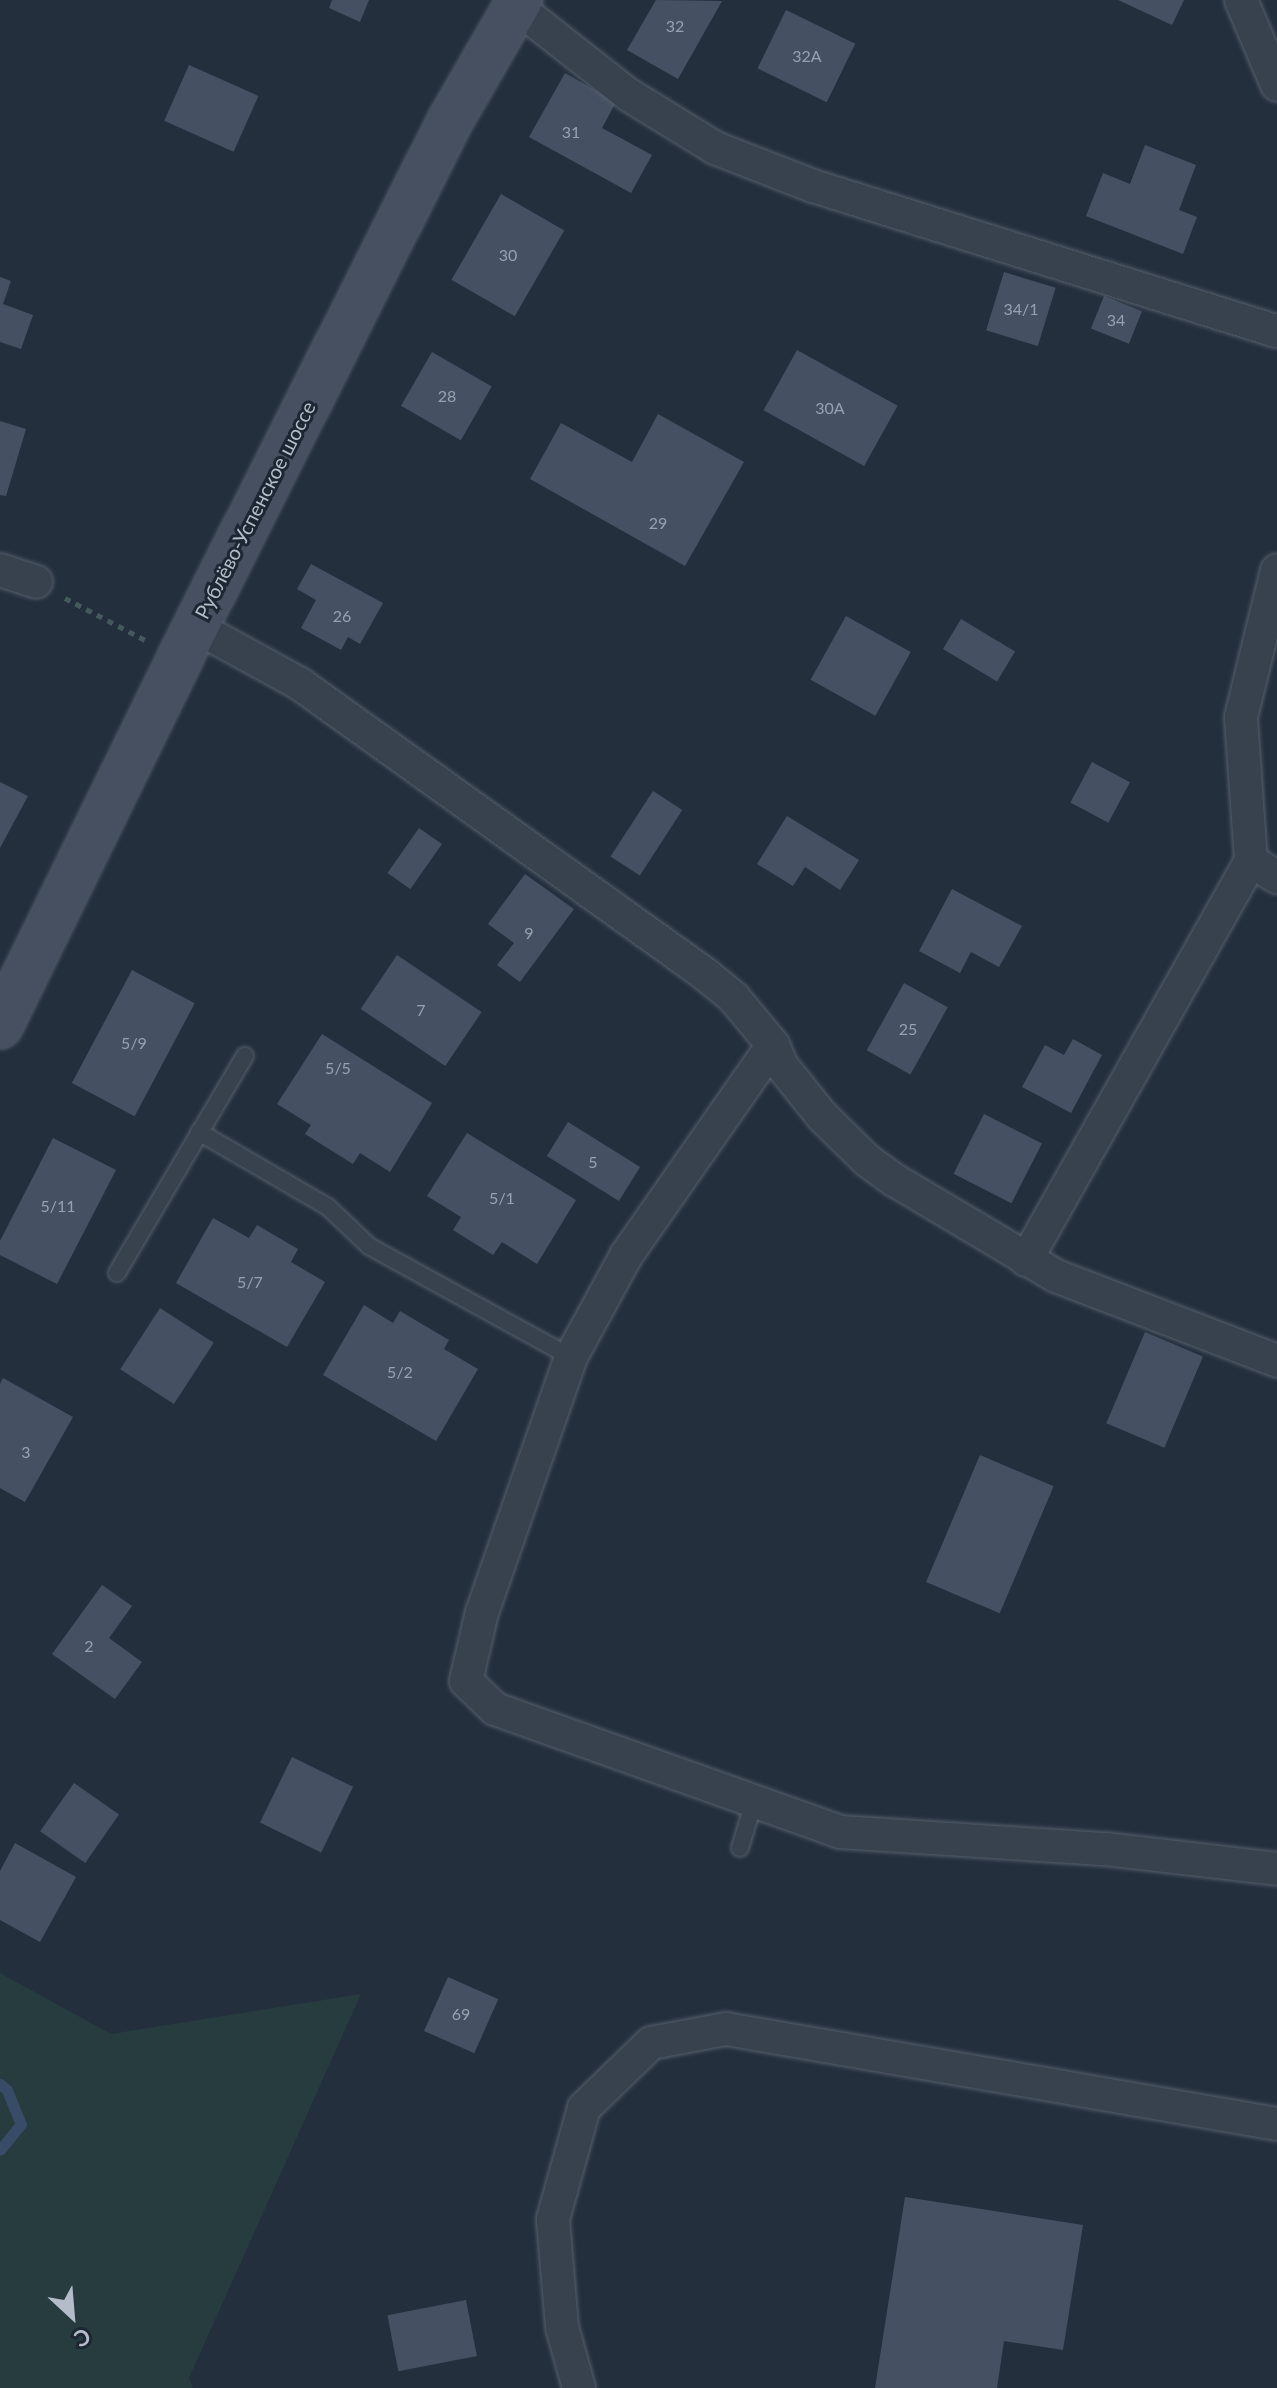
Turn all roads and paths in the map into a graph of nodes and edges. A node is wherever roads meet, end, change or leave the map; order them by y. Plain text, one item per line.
1 (1241, 0) edge
2 (518, 4) edge
3 (1277, 85) edge
4 (1277, 331) edge
5 (0, 570) edge
6 (1277, 570) edge
7 (36, 582) joint
8 (188, 642) junction
9 (1264, 869) edge
10 (0, 1026) edge
11 (773, 1045) junction
12 (245, 1056) dead end
13 (199, 1132) junction
14 (1026, 1260) junction
15 (117, 1273) dead end
16 (571, 1357) junction
17 (1277, 1361) edge
18 (754, 1802) junction
19 (740, 1848) dead end
20 (1277, 1869) edge
21 (1277, 2124) edge
22 (579, 2388) edge

1 - 3 street
2 - 4 street
2 - 8 main road, Рублёво-Успенское шоссе
5 - 7 street
6 - 9 street
7 - 8 path
8 - 10 main road, Рублёво-Успенское шоссе
8 - 11 street
9 - 14 street
11 - 14 street
11 - 16 street
12 - 13 lane
13 - 15 lane
13 - 16 lane
14 - 17 street
16 - 18 street
18 - 19 lane
18 - 20 street
21 - 22 street

